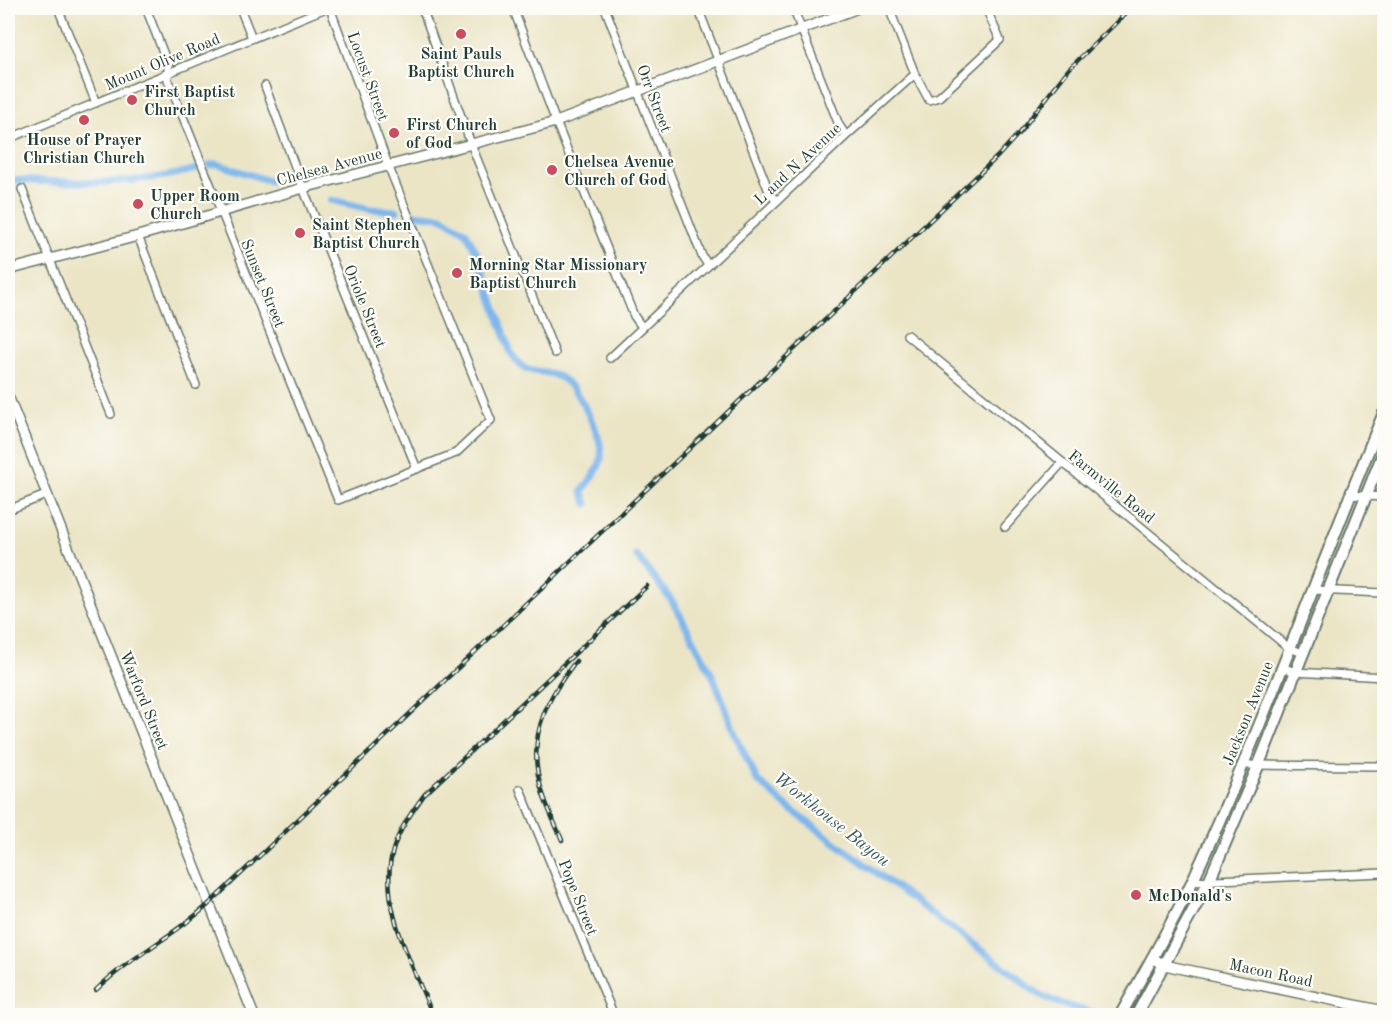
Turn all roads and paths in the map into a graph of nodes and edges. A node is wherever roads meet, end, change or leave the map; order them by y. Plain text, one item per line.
1 (58, 8) edge
2 (146, 8) edge
3 (240, 8) edge
4 (328, 8) edge
5 (422, 8) edge
6 (513, 8) edge
7 (605, 8) edge
8 (698, 8) edge
9 (793, 8) edge
10 (858, 8) edge
11 (889, 8) edge
12 (986, 8) edge
13 (801, 29) junction
14 (252, 38) junction
15 (718, 61) junction
16 (168, 73) junction
17 (915, 74) junction
18 (265, 86) dead end
19 (638, 92) junction
20 (96, 103) junction
21 (8, 121) edge
22 (556, 122) junction
23 (846, 136) junction
24 (11, 137) edge
25 (471, 144) junction
26 (388, 165) junction
27 (303, 188) junction
28 (22, 189) dead end
29 (777, 201) junction
30 (220, 211) junction
31 (138, 236) junction
32 (50, 259) junction
33 (708, 265) junction
34 (8, 270) edge
35 (642, 327) junction
36 (907, 335) dead end
37 (555, 352) dead end
38 (610, 358) dead end
39 (196, 385) dead end
40 (8, 396) edge
41 (1384, 413) edge
42 (111, 414) dead end
43 (1384, 451) edge
44 (1062, 463) junction
45 (417, 469) junction
46 (46, 495) junction
47 (1350, 495) junction
48 (1365, 496) junction
49 (1384, 497) edge
50 (8, 510) edge
51 (1005, 527) dead end
52 (1313, 590) junction
53 (1328, 590) junction
54 (1384, 593) edge
55 (1289, 648) junction
56 (1303, 653) junction
57 (1282, 667) junction
58 (1295, 672) junction
59 (1384, 677) edge
60 (1259, 764) junction
61 (1243, 765) junction
62 (1384, 766) edge
63 (520, 789) dead end
64 (1384, 873) edge
65 (1192, 881) junction
66 (1209, 881) junction
67 (1152, 958) junction
68 (1165, 965) junction
69 (1384, 1011) edge
70 (1121, 1013) edge
71 (1137, 1015) edge
72 (254, 1016) edge
73 (614, 1016) edge

1 - 20 street
2 - 16 street, Sunset Street
3 - 14 street
4 - 14 street, Mount Olive Road
4 - 26 street, Locust Street
5 - 25 street
6 - 22 street
7 - 19 street, Orr Street
8 - 15 street
9 - 13 street
10 - 13 main road, Chelsea Avenue
11 - 17 street
12 - 17 street
13 - 15 main road, Chelsea Avenue
13 - 23 street
14 - 16 street, Mount Olive Road
15 - 19 main road, Chelsea Avenue
15 - 29 street
16 - 20 street, Mount Olive Road
16 - 30 street, Sunset Street
17 - 23 street, L and N Avenue
18 - 27 street, Oriole Street
19 - 22 main road, Chelsea Avenue
19 - 33 street, Orr Street
20 - 24 street, Mount Olive Road
21 - 24 street
22 - 25 main road, Chelsea Avenue
22 - 35 street
23 - 29 street, L and N Avenue
25 - 26 main road, Chelsea Avenue
25 - 37 street
26 - 27 main road, Chelsea Avenue
26 - 45 street, Locust Street
27 - 30 main road, Chelsea Avenue
27 - 45 street, Oriole Street
28 - 32 street
29 - 33 street, L and N Avenue
30 - 31 main road, Chelsea Avenue
30 - 45 street, Sunset Street
31 - 32 main road, Chelsea Avenue
31 - 39 street
32 - 34 main road, Chelsea Avenue
32 - 42 street
33 - 35 street, L and N Avenue
35 - 38 street, L and N Avenue
36 - 44 street, Farmville Road
40 - 46 main road, Warford Street
41 - 47 main road, Jackson Avenue
43 - 48 main road, Jackson Avenue
44 - 51 street
44 - 55 street, Farmville Road
46 - 50 street
46 - 72 main road, Warford Street
47 - 48 street
47 - 52 main road, Jackson Avenue
48 - 49 street
48 - 53 main road, Jackson Avenue
52 - 53 street
52 - 55 main road, Jackson Avenue
53 - 54 street
53 - 56 main road, Jackson Avenue
55 - 56 street, Farmville Road
55 - 57 main road, Jackson Avenue
56 - 58 main road, Jackson Avenue
57 - 58 street
57 - 61 main road, Jackson Avenue
58 - 59 street
58 - 60 main road, Jackson Avenue
60 - 61 street
60 - 62 street
60 - 66 main road, Jackson Avenue
61 - 65 main road, Jackson Avenue
63 - 73 street, Pope Street
64 - 66 street
65 - 66 street
65 - 67 main road, Jackson Avenue
66 - 68 main road, Jackson Avenue
67 - 68 main road, Macon Road
67 - 70 main road, Jackson Avenue
68 - 69 main road, Macon Road
68 - 71 main road, Jackson Avenue

